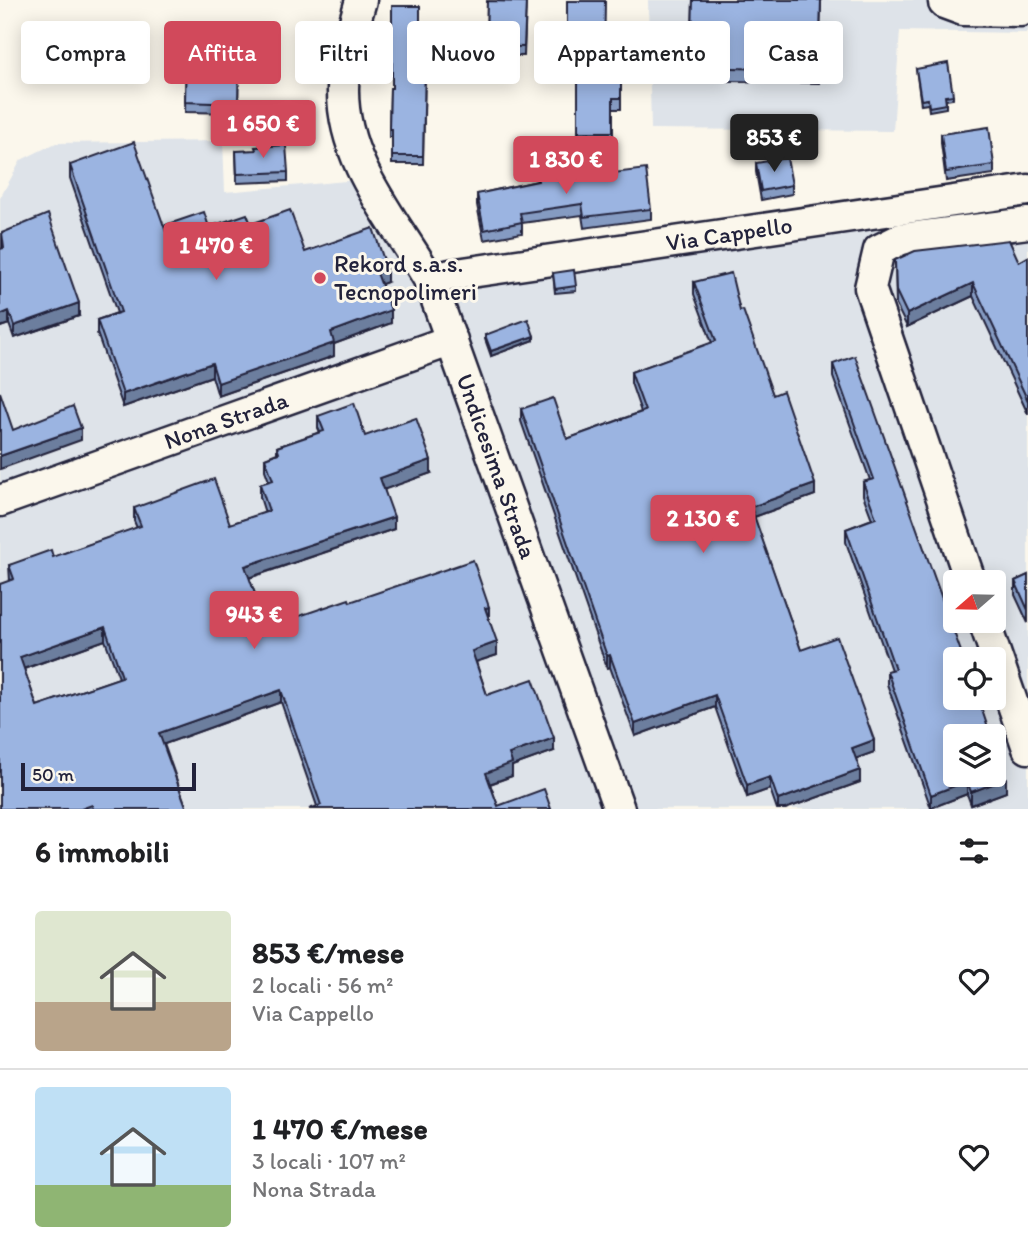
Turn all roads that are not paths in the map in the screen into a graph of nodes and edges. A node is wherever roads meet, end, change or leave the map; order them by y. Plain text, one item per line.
1 (360, 0) edge
2 (944, 0) edge
3 (1028, 7) edge
4 (1028, 190) edge
5 (1028, 223) edge
6 (430, 281) junction
7 (452, 340) junction
8 (0, 501) edge
9 (967, 570) edge
10 (989, 634) edge
11 (1028, 748) edge
12 (619, 809) edge

1 - 6 street, Undicesima Strada
2 - 3 street
4 - 6 street, Via Cappello
5 - 9 street
6 - 7 street, Undicesima Strada
7 - 8 street, Nona Strada
7 - 12 street, Undicesima Strada
10 - 11 street

